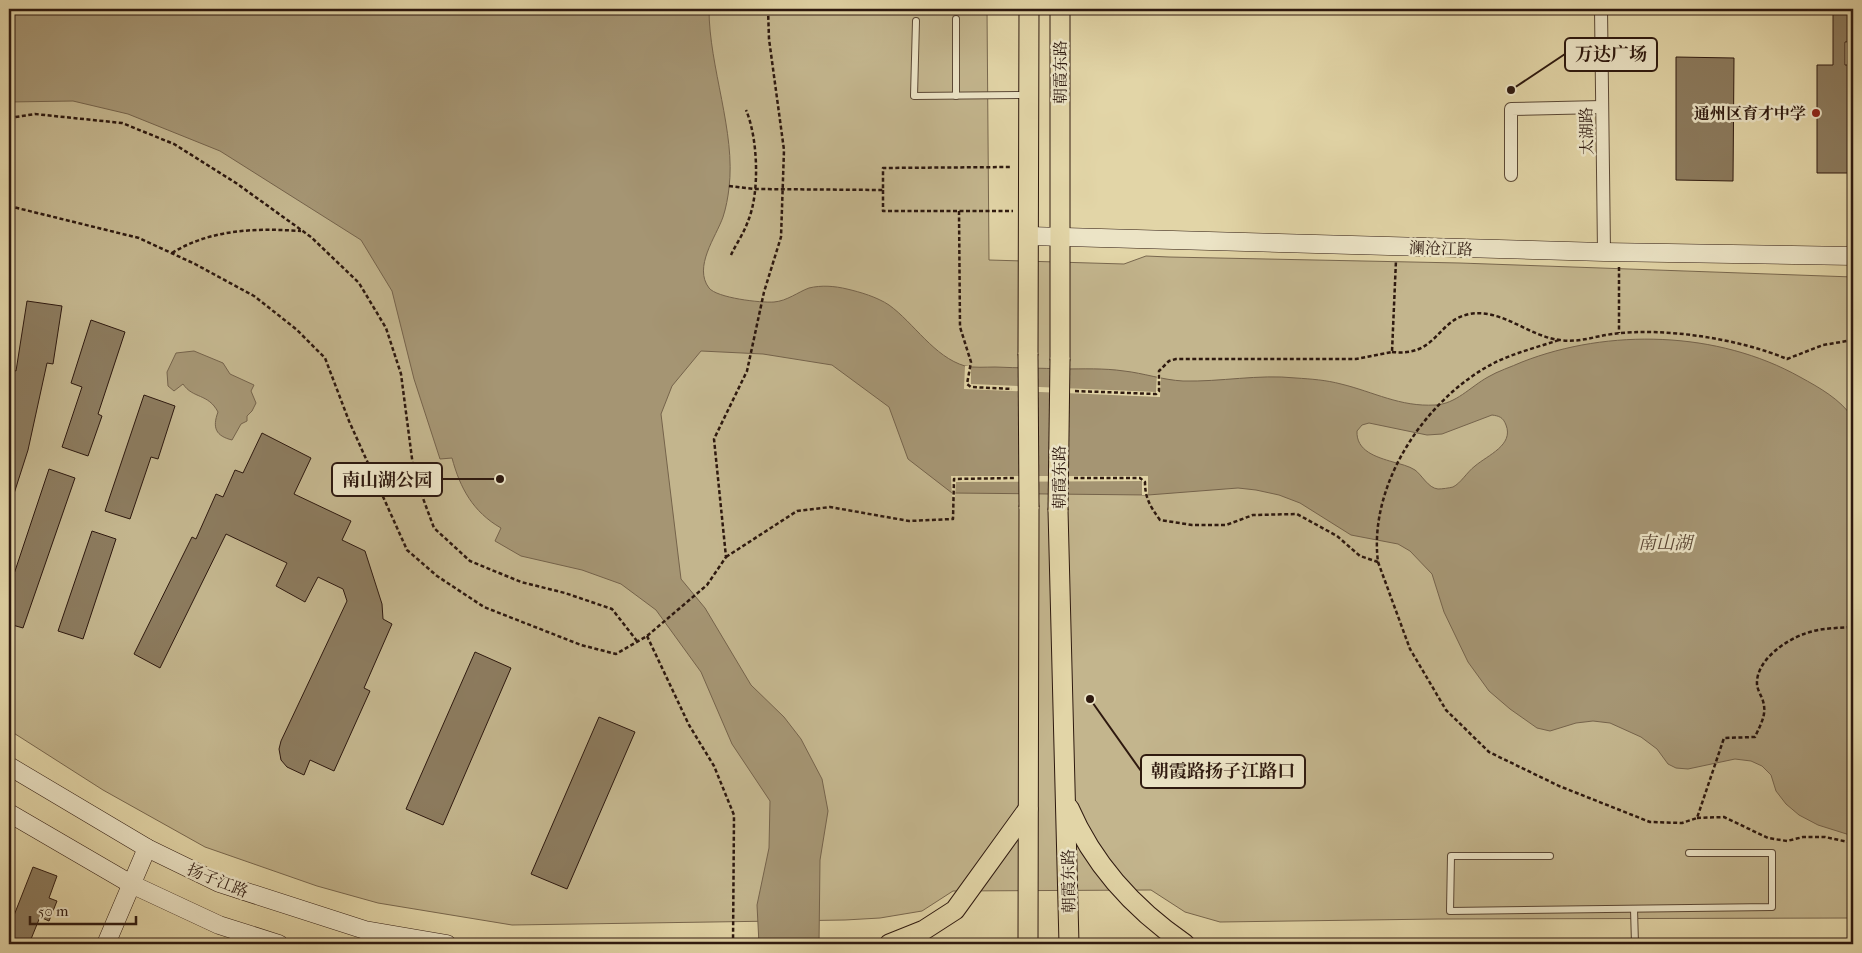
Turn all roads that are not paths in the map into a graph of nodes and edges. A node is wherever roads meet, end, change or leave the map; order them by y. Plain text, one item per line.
1 (1029, 9) edge
2 (1060, 9) edge
3 (1601, 9) edge
4 (956, 19) dead end
5 (916, 21) dead end
6 (1029, 94) junction
7 (956, 96) junction
8 (1602, 108) junction
9 (1510, 175) dead end
10 (1029, 236) junction
11 (1058, 236) junction
12 (1611, 252) junction
13 (1853, 256) edge
14 (9, 766) edge
15 (1066, 800) junction
16 (1028, 809) junction
17 (9, 813) edge
18 (148, 848) junction
19 (1688, 853) dead end
20 (1550, 856) dead end
21 (131, 884) junction
22 (1634, 909) junction
23 (106, 944) edge
24 (279, 944) edge
25 (447, 944) edge
26 (890, 944) edge
27 (1028, 944) edge
28 (1069, 944) edge
29 (1185, 944) edge
30 (1635, 944) edge

1 - 6 main road, 朝霞东路
2 - 11 main road, 朝霞东路
3 - 8 street, 太湖路
4 - 7 lane
5 - 7 lane
6 - 7 lane
6 - 10 main road, 朝霞东路
8 - 9 street
8 - 12 street, 太湖路
10 - 11 street, 澜沧江路
10 - 16 main road, 朝霞东路, bridge
11 - 12 street, 澜沧江路
11 - 15 main road, 朝霞东路, bridge
12 - 13 street, 澜沧江路
14 - 18 street, 扬子江路
15 - 28 main road, 朝霞东路
15 - 29 main road
16 - 26 main road
16 - 27 main road, 朝霞东路
17 - 21 street
18 - 21 street
18 - 25 street, 扬子江路
19 - 22 lane
20 - 22 lane
21 - 23 street
21 - 24 street
22 - 30 lane

